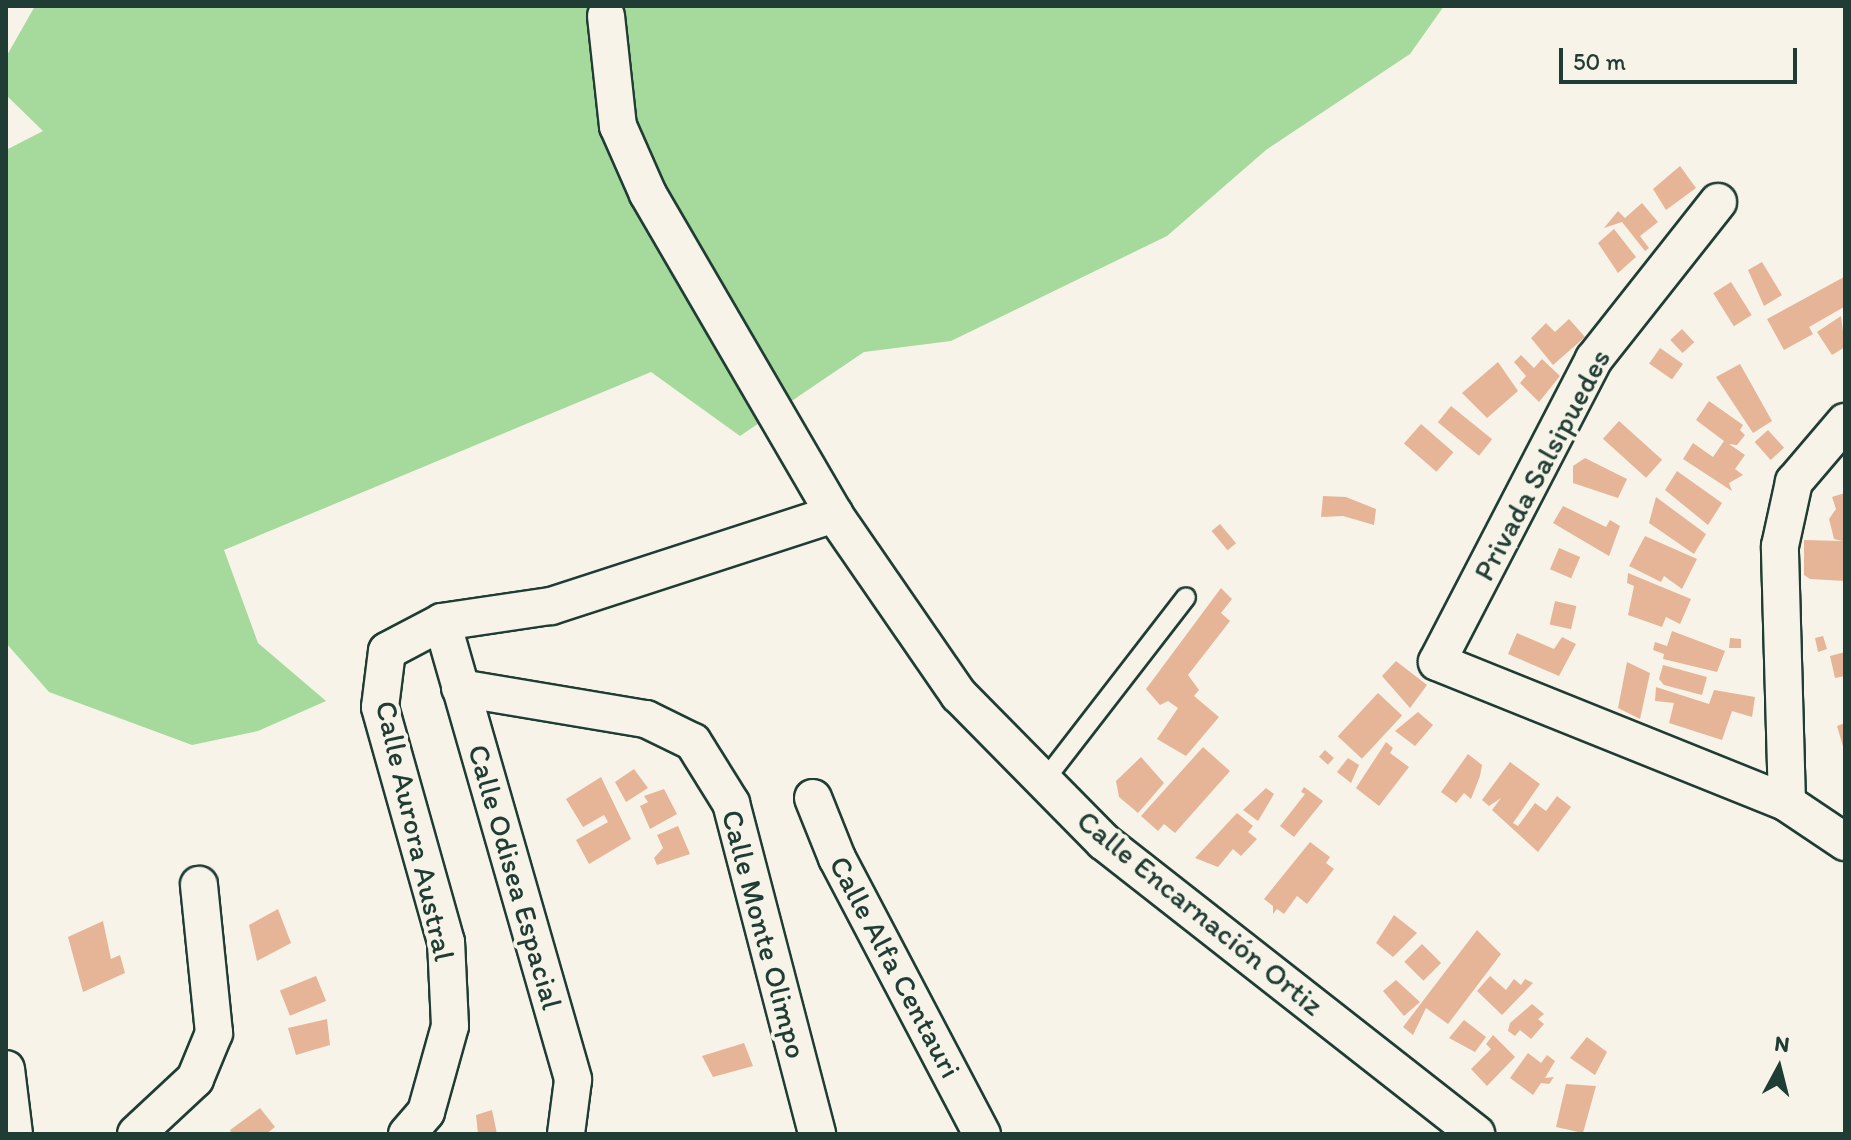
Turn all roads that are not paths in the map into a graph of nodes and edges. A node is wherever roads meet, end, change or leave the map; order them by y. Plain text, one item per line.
1 (606, 16) dead end
2 (1718, 202) dead end
3 (1845, 422) edge
4 (834, 514) junction
5 (1186, 597) dead end
6 (442, 622) junction
7 (460, 688) junction
8 (1044, 781) junction
9 (813, 798) dead end
10 (1787, 803) junction
11 (1845, 842) edge
12 (199, 885) dead end
13 (136, 1134) edge
14 (407, 1134) edge
15 (566, 1134) edge
16 (817, 1134) edge
17 (982, 1134) edge
18 (1476, 1134) edge

1 - 4 street, Calle Encarnación Ortiz
2 - 10 street, Privada Salsipuedes
3 - 10 street
4 - 6 street, Calle Aurora Austral
4 - 8 street, Calle Encarnación Ortiz
5 - 8 lane
6 - 7 street, Calle Odisea Espacial
6 - 14 street, Calle Aurora Austral
7 - 15 street, Calle Odisea Espacial
7 - 16 street, Calle Monte Olimpo
8 - 18 street, Calle Encarnación Ortiz
9 - 17 street, Calle Alfa Centauri
10 - 11 street
12 - 13 street

